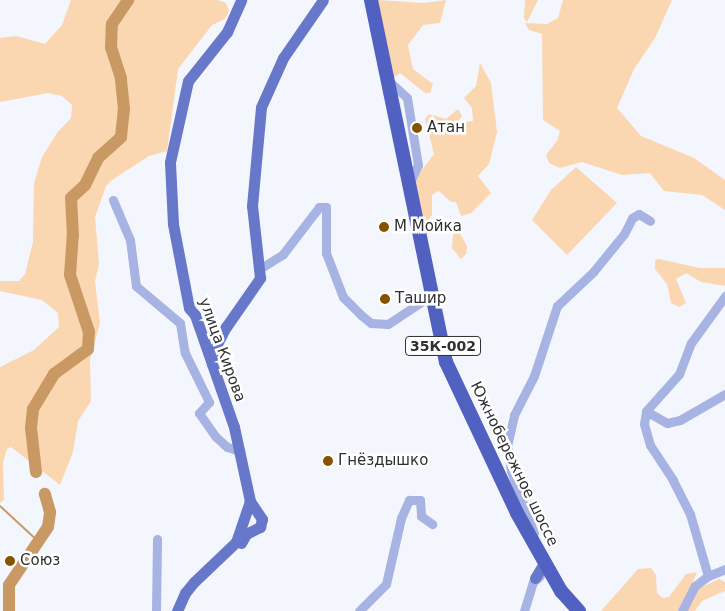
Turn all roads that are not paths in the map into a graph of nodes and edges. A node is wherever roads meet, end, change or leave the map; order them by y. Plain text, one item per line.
1 (241, 0) edge
2 (323, 0) edge
3 (367, 0) edge
4 (372, 0) edge
5 (113, 200) dead end
6 (650, 221) dead end
7 (261, 268) junction
8 (725, 296) edge
9 (427, 298) junction
10 (195, 315) junction
11 (226, 328) junction
12 (212, 368) junction
13 (725, 394) edge
14 (646, 410) junction
15 (240, 451) junction
16 (432, 524) dead end
17 (157, 539) dead end
18 (535, 546) junction
19 (725, 569) edge
20 (538, 576) junction
21 (708, 576) junction
22 (156, 611) edge
23 (179, 611) edge
24 (359, 611) edge
25 (524, 611) edge
26 (572, 611) edge
27 (579, 611) edge
28 (682, 611) edge

1 - 10 main road, улица Кирова
2 - 7 main road
3 - 9 highway, Южнобережное шоссе / 35К-002
4 - 18 highway, Южнобережное шоссе / 35К-002
5 - 15 street
6 - 18 street
7 - 9 street
7 - 11 main road
8 - 14 street
9 - 20 highway, Южнобережное шоссе / 35К-002
10 - 11 street
10 - 12 main road, улица Кирова
11 - 12 main road
12 - 15 main road, улица Кирова
13 - 14 street
14 - 21 street
15 - 23 main road, улица Кирова
16 - 24 street
17 - 22 street
18 - 27 highway, Южнобережное шоссе / 35К-002
19 - 21 street
20 - 25 street
20 - 26 highway, Южнобережное шоссе / 35К-002
21 - 28 street

